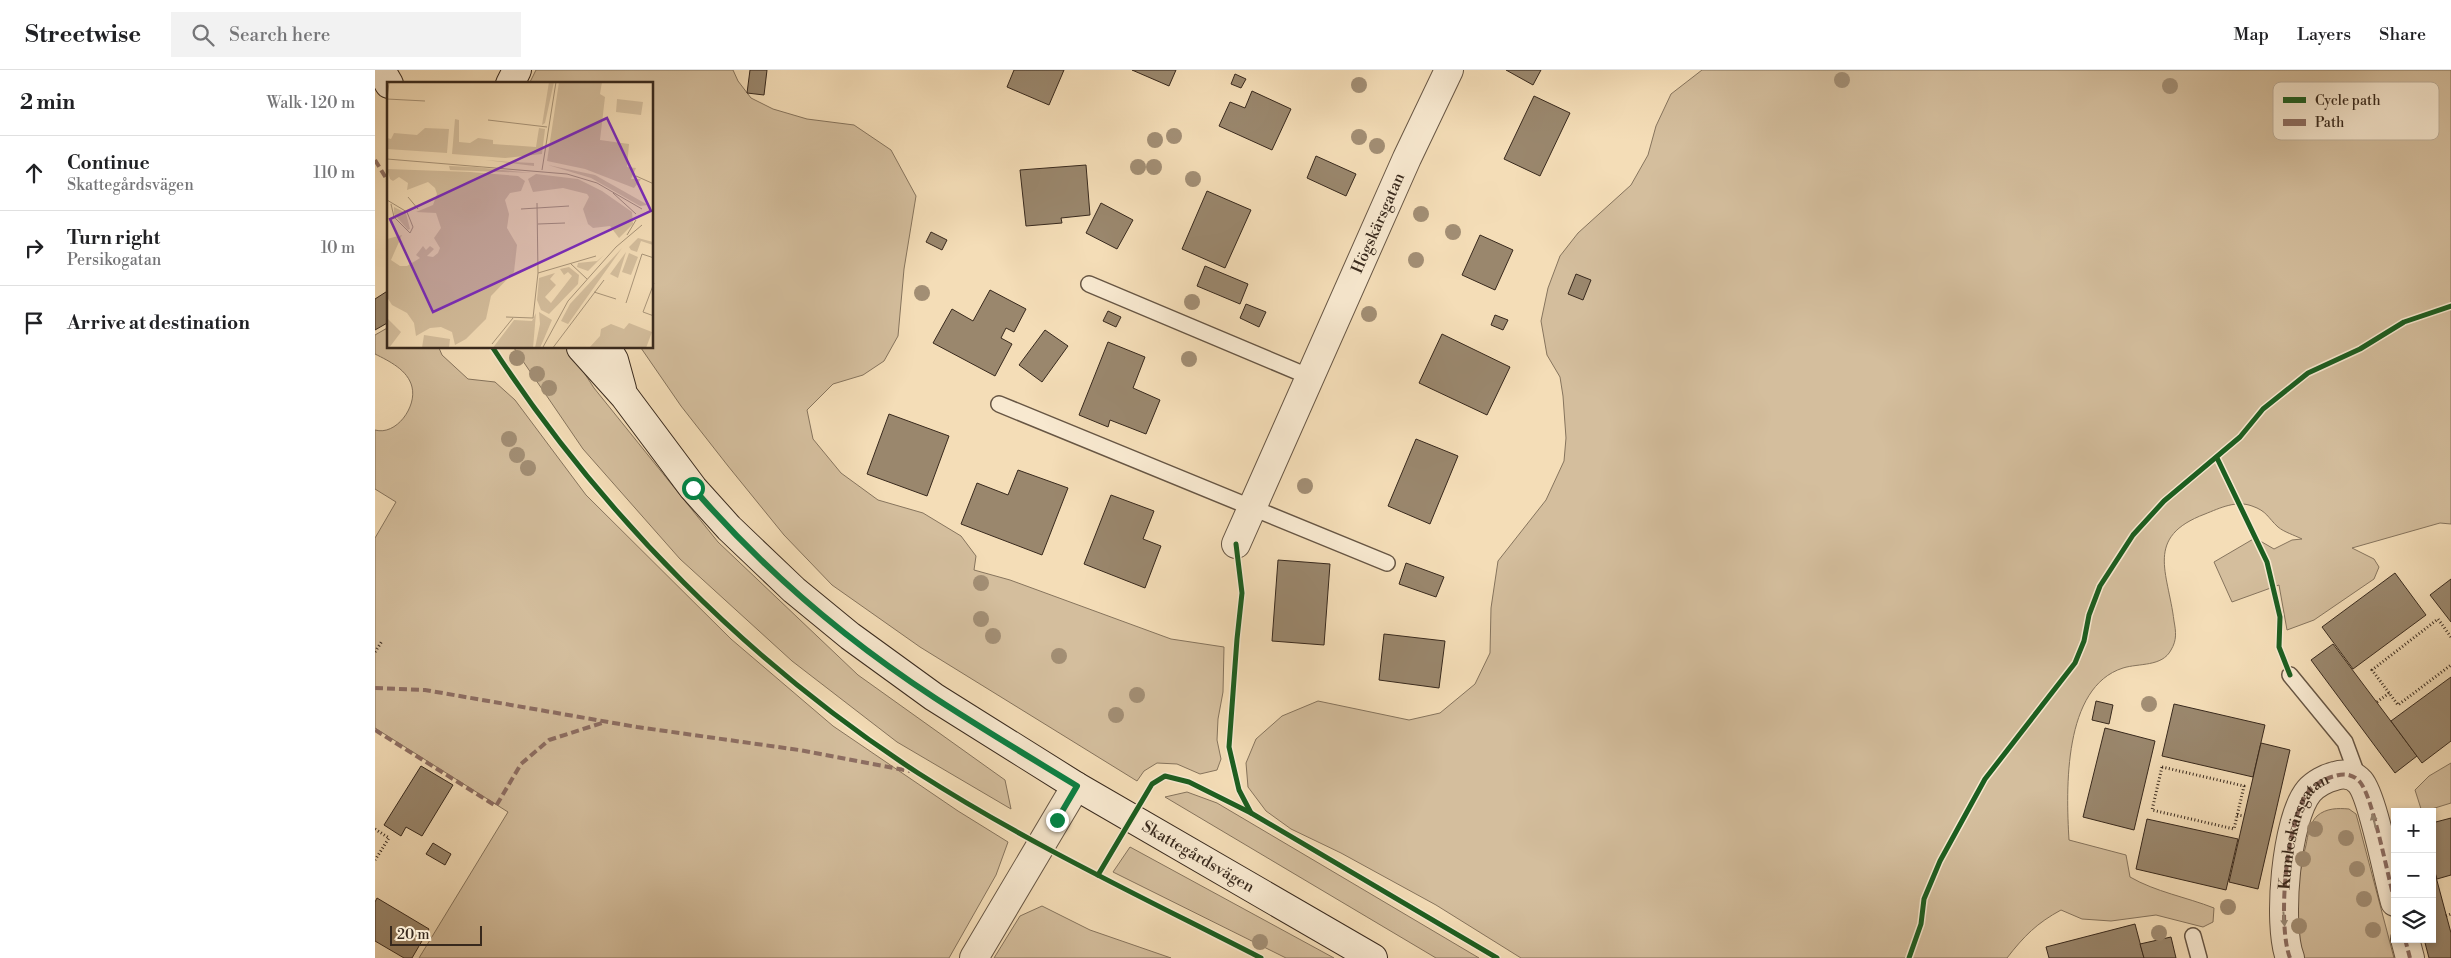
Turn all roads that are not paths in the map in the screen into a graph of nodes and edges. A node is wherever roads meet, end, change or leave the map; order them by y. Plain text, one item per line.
1 (517, 70) edge
2 (1449, 70) edge
3 (511, 82) edge
4 (1089, 284) dead end
5 (582, 349) edge
6 (608, 349) edge
7 (1310, 377) junction
8 (625, 397) junction
9 (999, 404) dead end
10 (1250, 508) junction
11 (1236, 544) dead end
12 (1387, 563) dead end
13 (2290, 675) dead end
14 (2360, 782) junction
15 (1077, 786) junction
16 (2394, 898) edge
17 (2193, 936) dead end
18 (2406, 943) edge
19 (974, 958) edge
20 (1373, 958) edge
21 (2199, 958) edge
22 (2290, 958) edge
23 (2409, 958) edge

1 - 3 street
2 - 7 street, Högskärsgatan
4 - 7 lane
5 - 8 street, Skattegårdsvägen
6 - 8 street, Skattegårdsvägen
7 - 10 street, Högskärsgatan
8 - 15 street, Skattegårdsvägen
9 - 10 lane
10 - 11 street, Högskärsgatan
10 - 12 lane
13 - 14 lane
16 -> 14 street, Kumleskärsgatan
14 -> 22 street, Kumleskärsgatan
15 - 19 street
15 - 20 street, Skattegårdsvägen
17 - 21 lane
18 - 23 street

